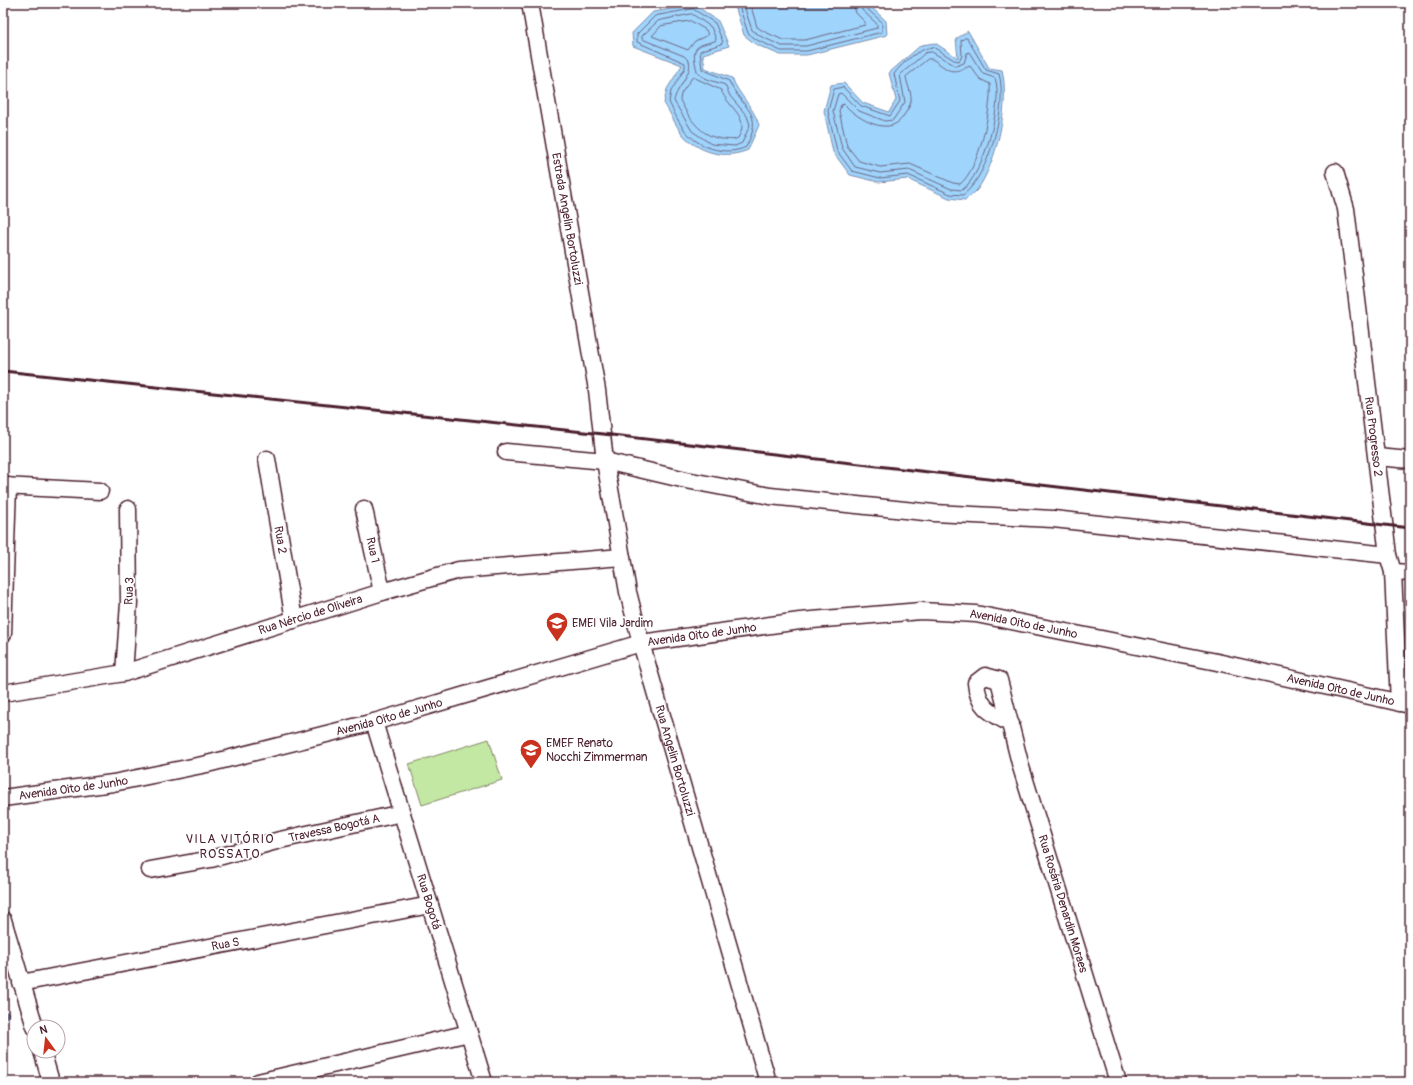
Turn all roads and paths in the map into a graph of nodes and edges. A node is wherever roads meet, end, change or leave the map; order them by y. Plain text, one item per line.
1 (530, 3) edge
2 (1335, 172) dead end
3 (603, 434) joint
4 (506, 452) dead end
5 (1377, 457) junction
6 (267, 459) dead end
7 (1410, 460) edge
8 (605, 461) junction
9 (6, 486) edge
10 (100, 491) dead end
11 (128, 509) dead end
12 (364, 509) dead end
13 (1388, 555) junction
14 (622, 557) junction
15 (1393, 572) junction
16 (1410, 573) edge
17 (382, 592) junction
18 (294, 620) junction
19 (3, 634) edge
20 (641, 643) junction
21 (124, 673) junction
22 (3, 693) edge
23 (1404, 704) edge
24 (374, 722) junction
25 (1011, 724) dead end
26 (3, 798) edge
27 (402, 813) junction
28 (150, 870) dead end
29 (430, 905) junction
30 (3, 920) edge
31 (21, 983) junction
32 (32, 1019) edge
33 (468, 1033) junction
34 (44, 1059) edge
35 (51, 1082) edge
36 (258, 1082) edge
37 (484, 1082) edge
38 (768, 1082) edge
39 (1118, 1082) edge

1 - 3 street, Estrada Angelin Bortoluzzi
2 - 5 street, Rua Progresso 2
3 - 8 street, Rua Angelin Bortoluzzi
4 - 8 street
5 - 7 street
5 - 13 street, Rua Progresso 2
6 - 18 street, Rua 2
8 - 13 street
8 - 14 street, Rua Angelin Bortoluzzi
9 - 10 street
9 - 19 street
11 - 21 street, Rua 3
12 - 17 street, Rua 1
13 - 15 street, Rua Progresso 2
14 - 17 street, Rua Nércio de Oliveira
14 - 20 street, Rua Angelin Bortoluzzi
15 - 16 street
15 - 23 street, Rua Progresso 2
17 - 18 street, Rua Nércio de Oliveira
18 - 21 street, Rua Nércio de Oliveira
20 - 23 street, Avenida Oito de Junho
20 - 24 street, Avenida Oito de Junho
20 - 38 street, Rua Angelin Bortoluzzi
21 - 22 street, Rua Nércio de Oliveira
24 - 26 street, Avenida Oito de Junho
24 - 27 street, Rua Bogotá
25 - 39 street, Rua Rosária Denardin Moraes
27 - 28 street, Travessa Bogotá A
27 - 29 street, Rua Bogotá
29 - 31 street, Rua S
29 - 33 street, Rua Bogotá
30 - 31 street
31 - 32 street
33 - 36 street
33 - 37 street, Rua Bogotá
34 - 35 street

